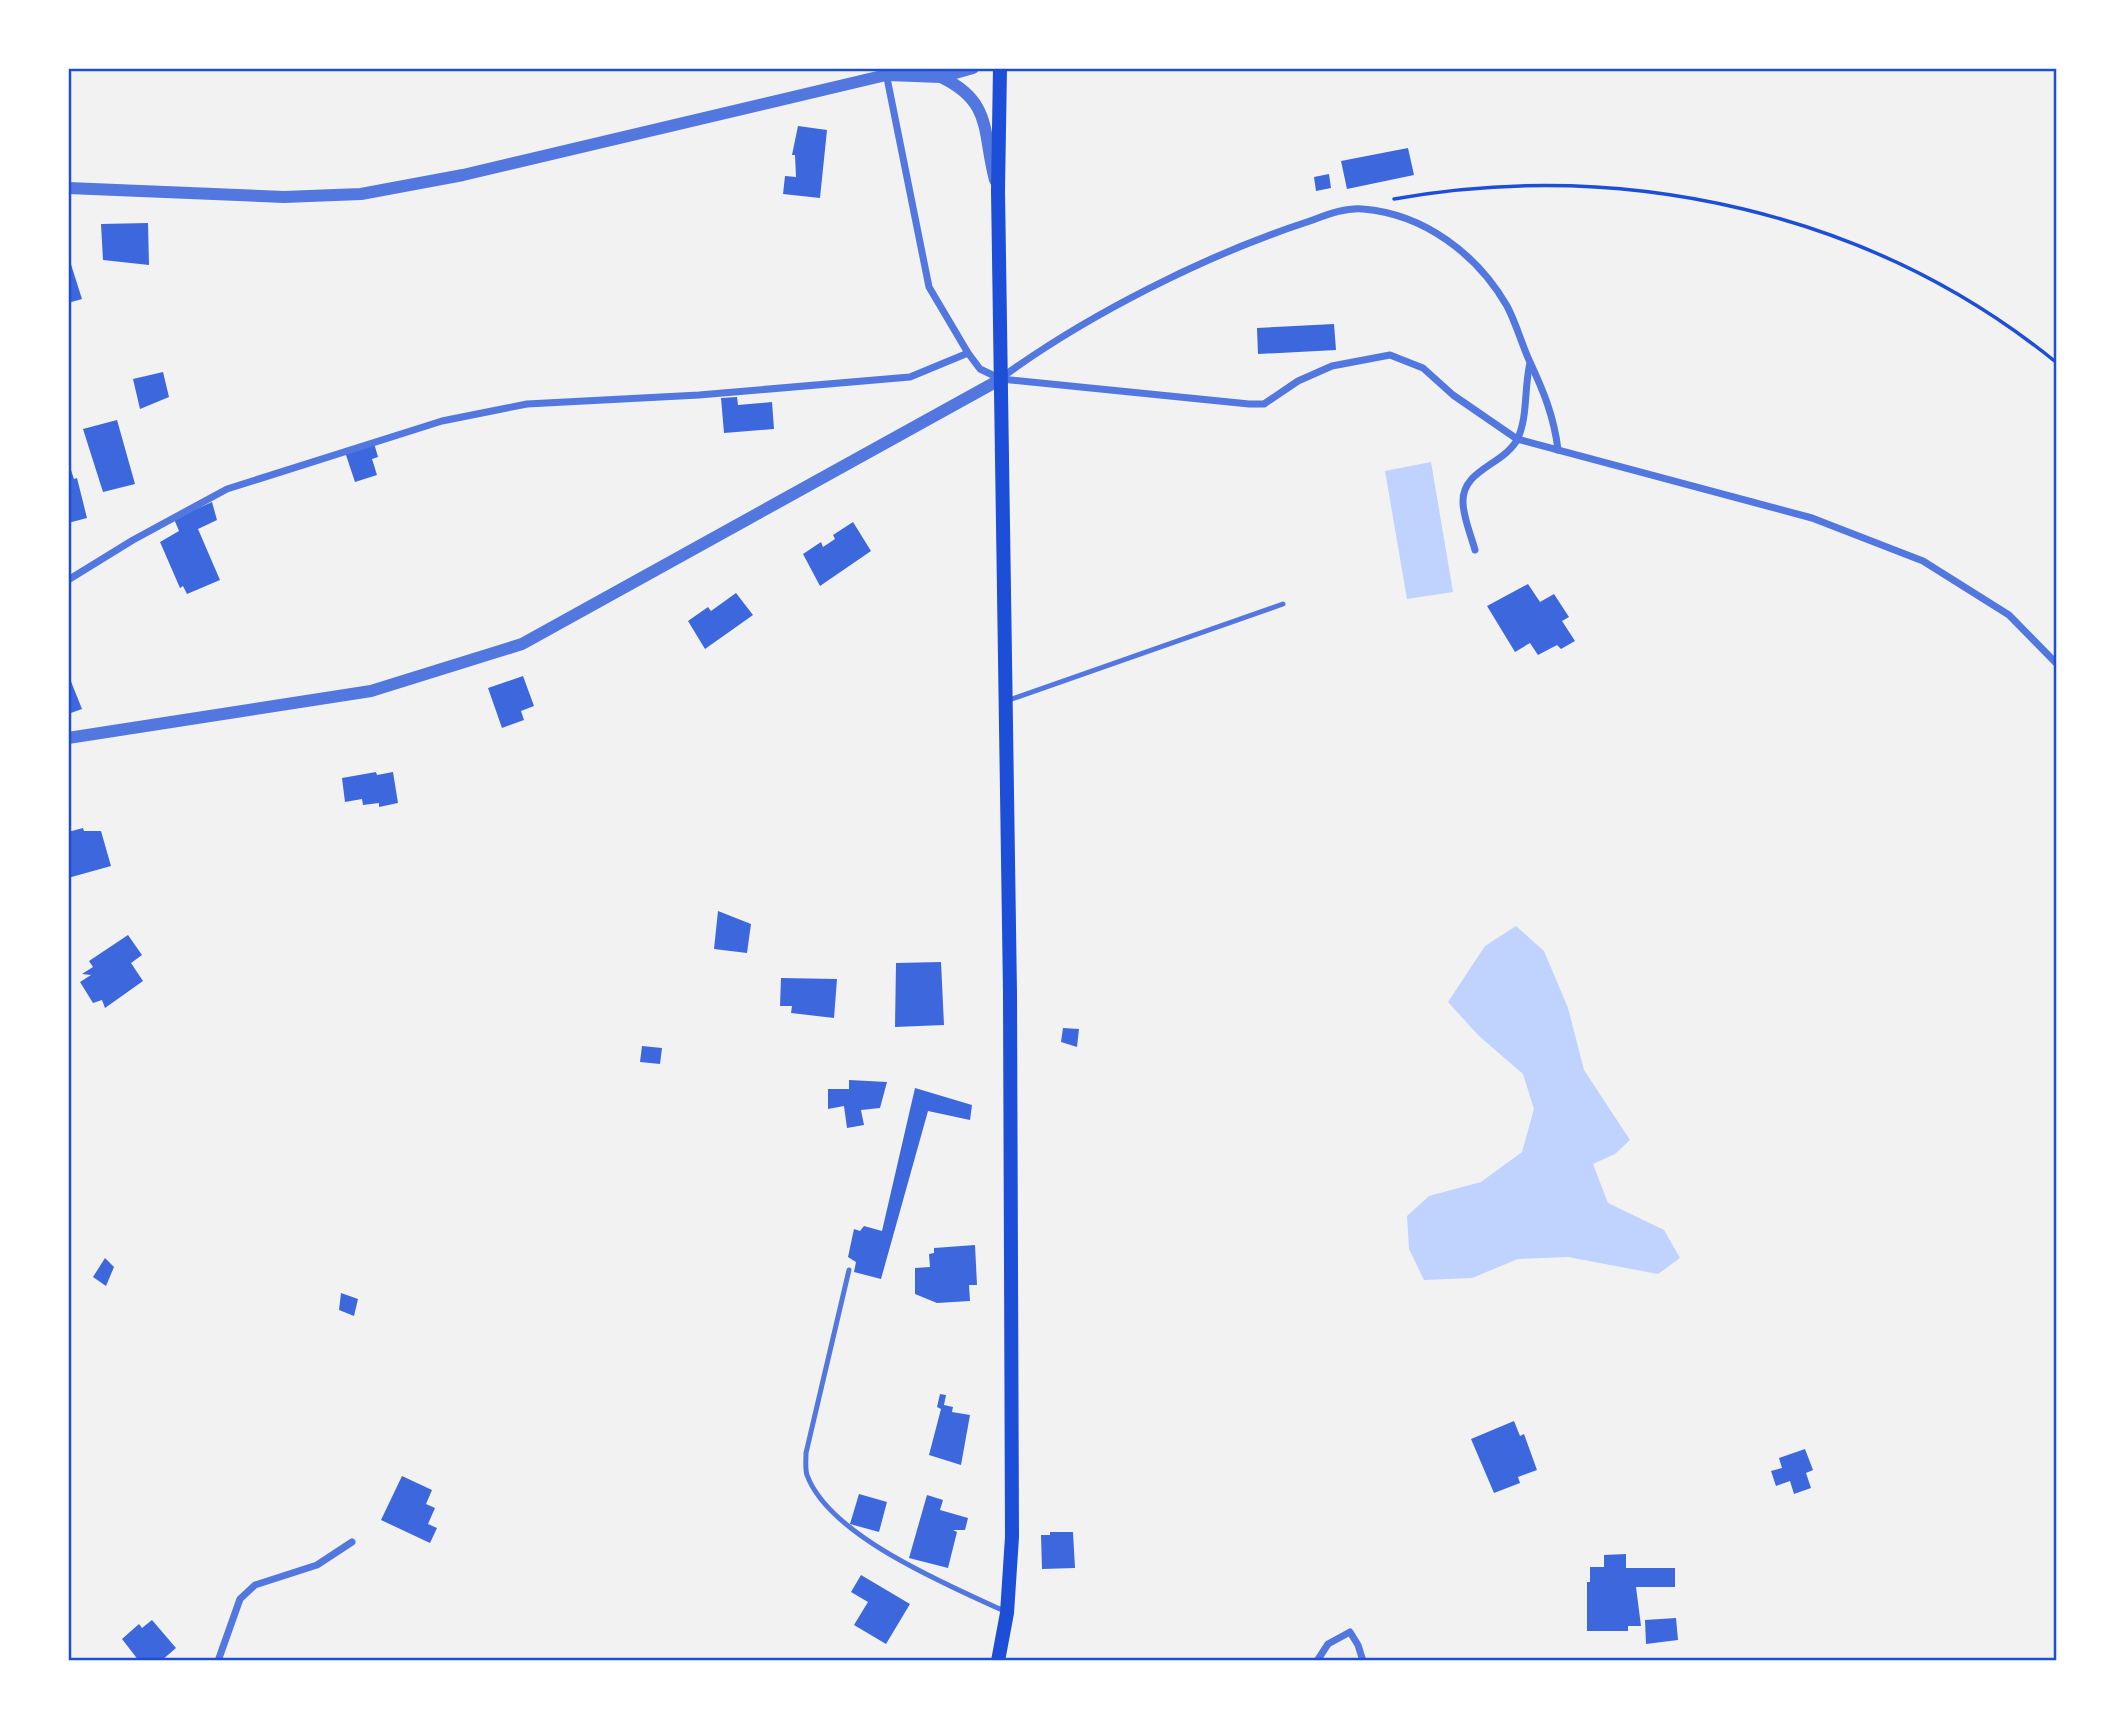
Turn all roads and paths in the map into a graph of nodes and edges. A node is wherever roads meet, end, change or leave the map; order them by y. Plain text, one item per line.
1 (899, 68) edge
2 (973, 68) edge
3 (1000, 68) edge
4 (886, 71) edge
5 (941, 77) junction
6 (68, 188) edge
7 (998, 190) junction
8 (1361, 208) junction
9 (968, 354) junction
10 (1530, 362) junction
11 (2057, 363) edge
12 (1001, 379) junction
13 (1517, 439) junction
14 (1558, 450) junction
15 (1475, 550) dead end
16 (68, 580) edge
17 (1283, 604) dead end
18 (2057, 664) edge
19 (1006, 701) junction
20 (68, 738) edge
21 (849, 1270) dead end
22 (352, 1542) dead end
23 (1007, 1613) junction
24 (218, 1661) edge
25 (998, 1661) edge
26 (1317, 1661) edge
27 (1363, 1661) edge

1 - 4 street
2 - 5 street
3 - 7 main road
4 - 5 street
4 - 6 street
4 - 9 street
5 - 7 street
7 - 12 main road
8 - 10 street
8 - 11 path
8 - 12 street
9 - 12 street
9 - 16 street
10 - 13 street
10 - 14 street
12 - 13 street
12 - 19 main road
12 - 20 street
13 - 14 street
13 - 15 street
14 - 18 street
17 - 19 lane
19 - 23 main road
21 - 23 lane
22 - 24 street
23 - 25 main road
26 - 27 street

